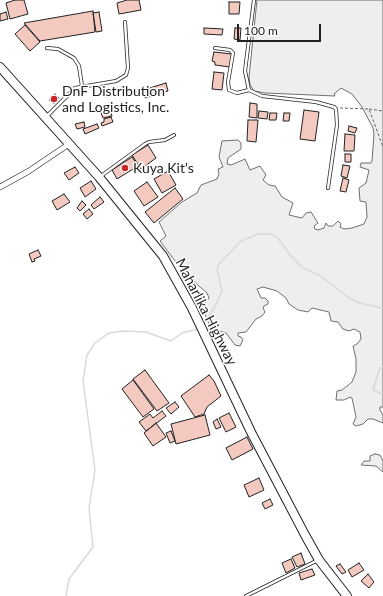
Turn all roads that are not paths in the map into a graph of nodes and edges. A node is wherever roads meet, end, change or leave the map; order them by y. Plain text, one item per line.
1 (254, 0) edge
2 (125, 22) dead end
3 (47, 48) dead end
4 (215, 48) dead end
5 (0, 67) edge
6 (82, 86) junction
7 (248, 90) junction
8 (45, 118) junction
9 (174, 135) dead end
10 (69, 144) junction
11 (99, 177) junction
12 (0, 187) edge
13 (328, 188) dead end
14 (318, 560) junction
15 (246, 596) edge
16 (347, 596) edge

1 - 7 lane
2 - 6 lane
3 - 6 lane
4 - 7 lane
5 - 8 main road, Maharlika Highway
6 - 8 lane
7 - 13 lane
8 - 10 main road, Maharlika Highway
9 - 11 lane
10 - 11 main road, Maharlika Highway
10 - 12 street
11 - 14 main road, Maharlika Highway
14 - 15 lane
14 - 16 main road, Maharlika Highway

